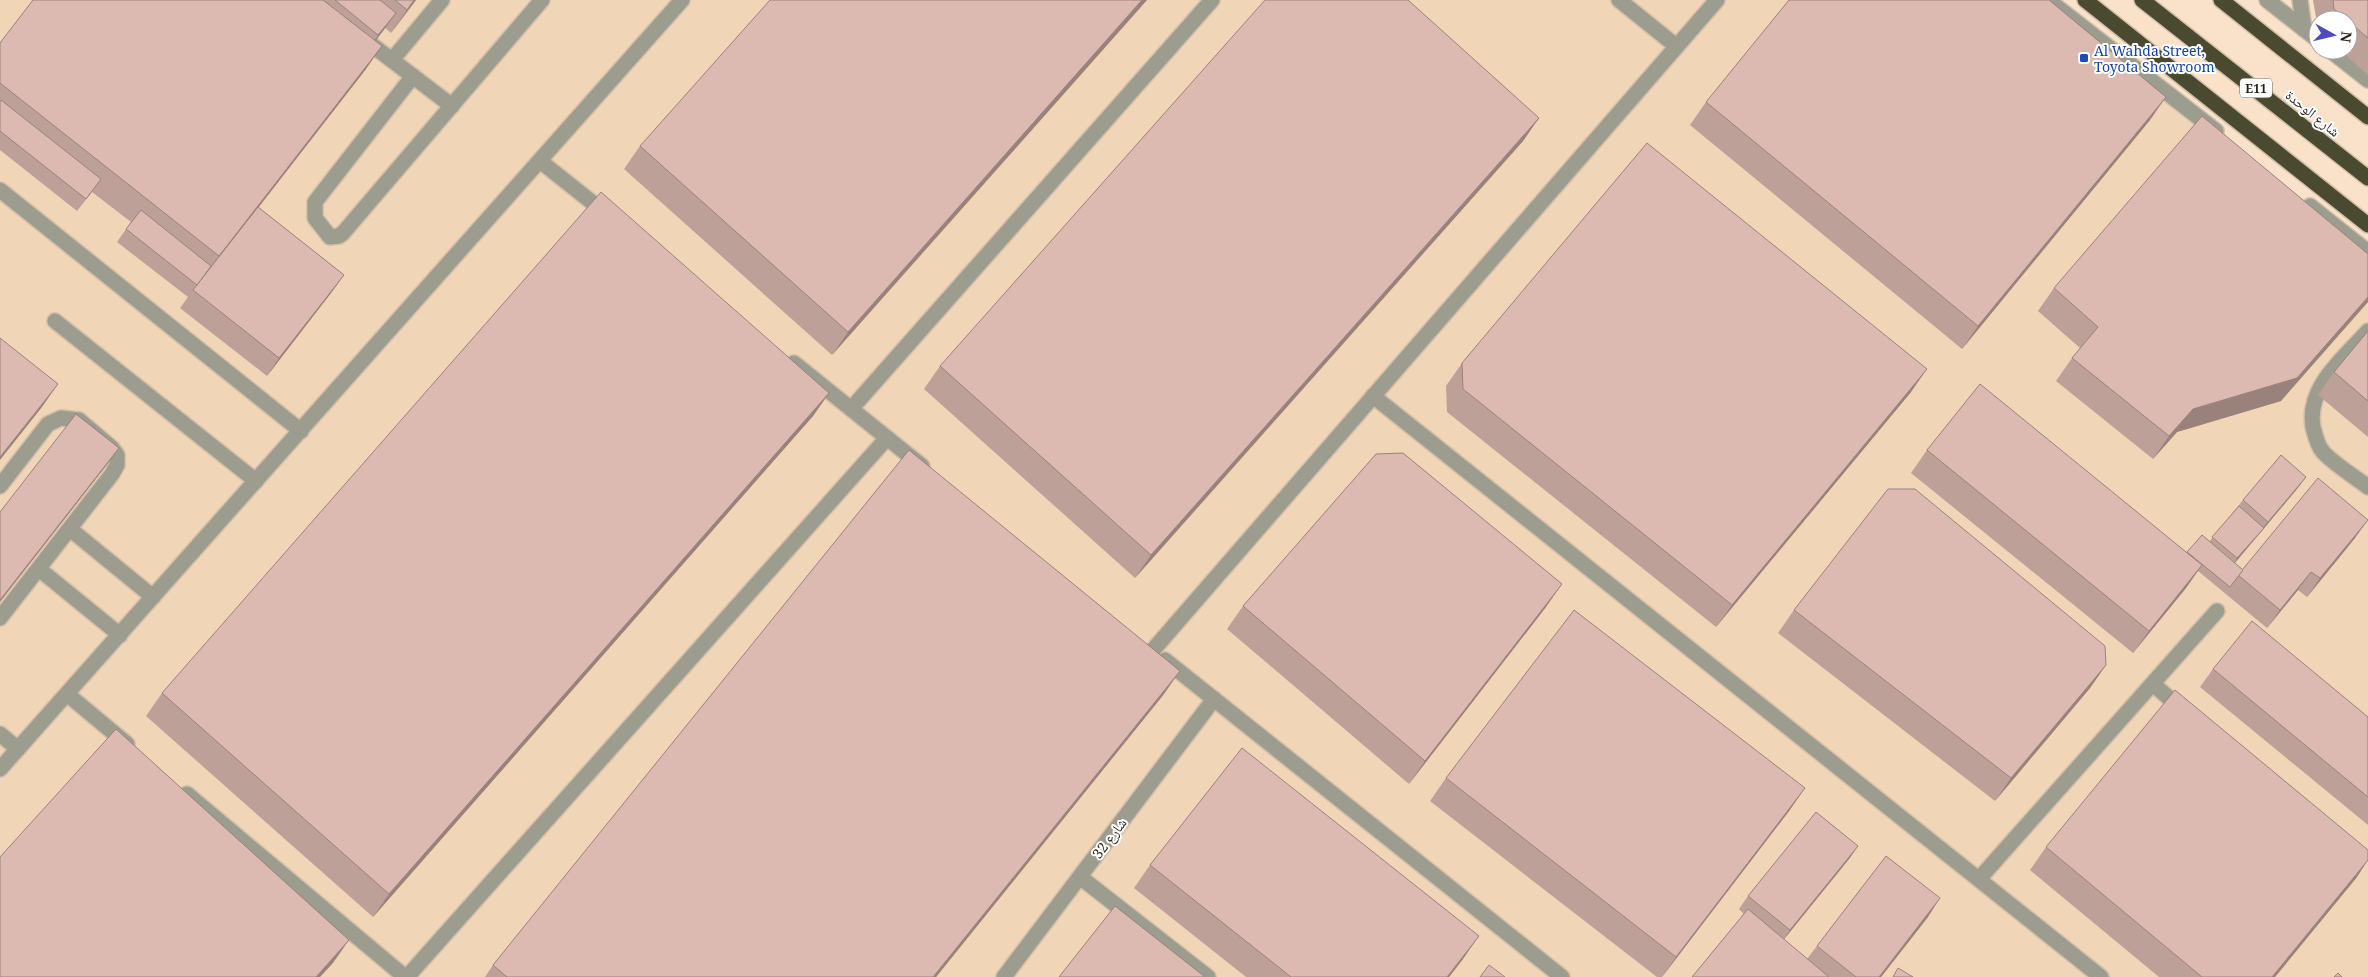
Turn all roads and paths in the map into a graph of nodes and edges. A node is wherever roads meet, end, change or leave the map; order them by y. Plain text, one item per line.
1 (442, 0) edge
2 (542, 0) edge
3 (682, 0) edge
4 (1212, 0) edge
5 (1619, 0) edge
6 (1717, 0) edge
7 (2048, 0) edge
8 (2085, 0) edge
9 (2142, 0) edge
10 (2221, 0) edge
11 (2267, 0) edge
12 (2300, 0) edge
13 (2304, 29) junction
14 (2308, 32) edge
15 (372, 45) edge
16 (1676, 46) junction
17 (392, 60) junction
18 (2343, 60) edge
19 (413, 76) junction
20 (2368, 80) edge
21 (452, 106) junction
22 (2368, 117) edge
23 (2231, 143) edge
24 (540, 161) junction
25 (2368, 178) edge
26 (0, 190) edge
27 (2300, 198) edge
28 (618, 223) edge
29 (2368, 225) edge
30 (2368, 252) edge
31 (55, 321) dead end
32 (2368, 331) edge
33 (781, 354) edge
34 (1373, 396) junction
35 (851, 409) junction
36 (301, 431) junction
37 (887, 438) junction
38 (932, 474) edge
39 (256, 481) junction
40 (0, 486) edge
41 (2368, 487) edge
42 (70, 529) junction
43 (39, 569) junction
44 (153, 597) junction
45 (2217, 612) dead end
46 (0, 618) edge
47 (120, 635) junction
48 (1138, 638) edge
49 (1153, 650) junction
50 (2154, 685) junction
51 (67, 694) junction
52 (1214, 699) junction
53 (2192, 717) edge
54 (0, 734) edge
55 (18, 749) junction
56 (136, 752) edge
57 (0, 769) edge
58 (174, 783) edge
59 (1080, 877) junction
60 (1979, 879) junction
61 (406, 977) edge
62 (1004, 977) edge
63 (1208, 977) edge
64 (1562, 977) edge
65 (2101, 977) edge

1 - 17 street
2 - 21 street
3 - 24 street
4 - 35 street
5 - 16 street
6 - 16 street
7 - 23 street
8 - 29 highway
9 - 25 highway, شارع الوحدة / E11
10 - 22 highway
11 - 13 street
12 - 13 street
13 - 14 street
15 - 17 street
16 - 34 street
17 - 19 street
18 - 20 street
19 - 21 street
19 - 21 street
24 - 28 street
24 - 36 street
26 - 36 street
27 - 30 street
31 - 39 street
32 - 41 street
33 - 35 street
34 - 49 street
34 - 60 street
35 - 37 street
36 - 39 street
37 - 38 street
37 - 61 street
39 - 44 street
40 - 42 street
42 - 43 street
42 - 44 street
43 - 46 street
43 - 47 street
44 - 47 street
45 - 50 street
47 - 51 street
48 - 49 street
49 - 52 street
50 - 53 street
50 - 60 street
51 - 55 street
51 - 56 street
52 - 59 street, شارع 32
52 - 64 street
54 - 55 street
55 - 57 street
58 - 61 street
59 - 62 street, شارع 32
59 - 63 street
60 - 65 street

